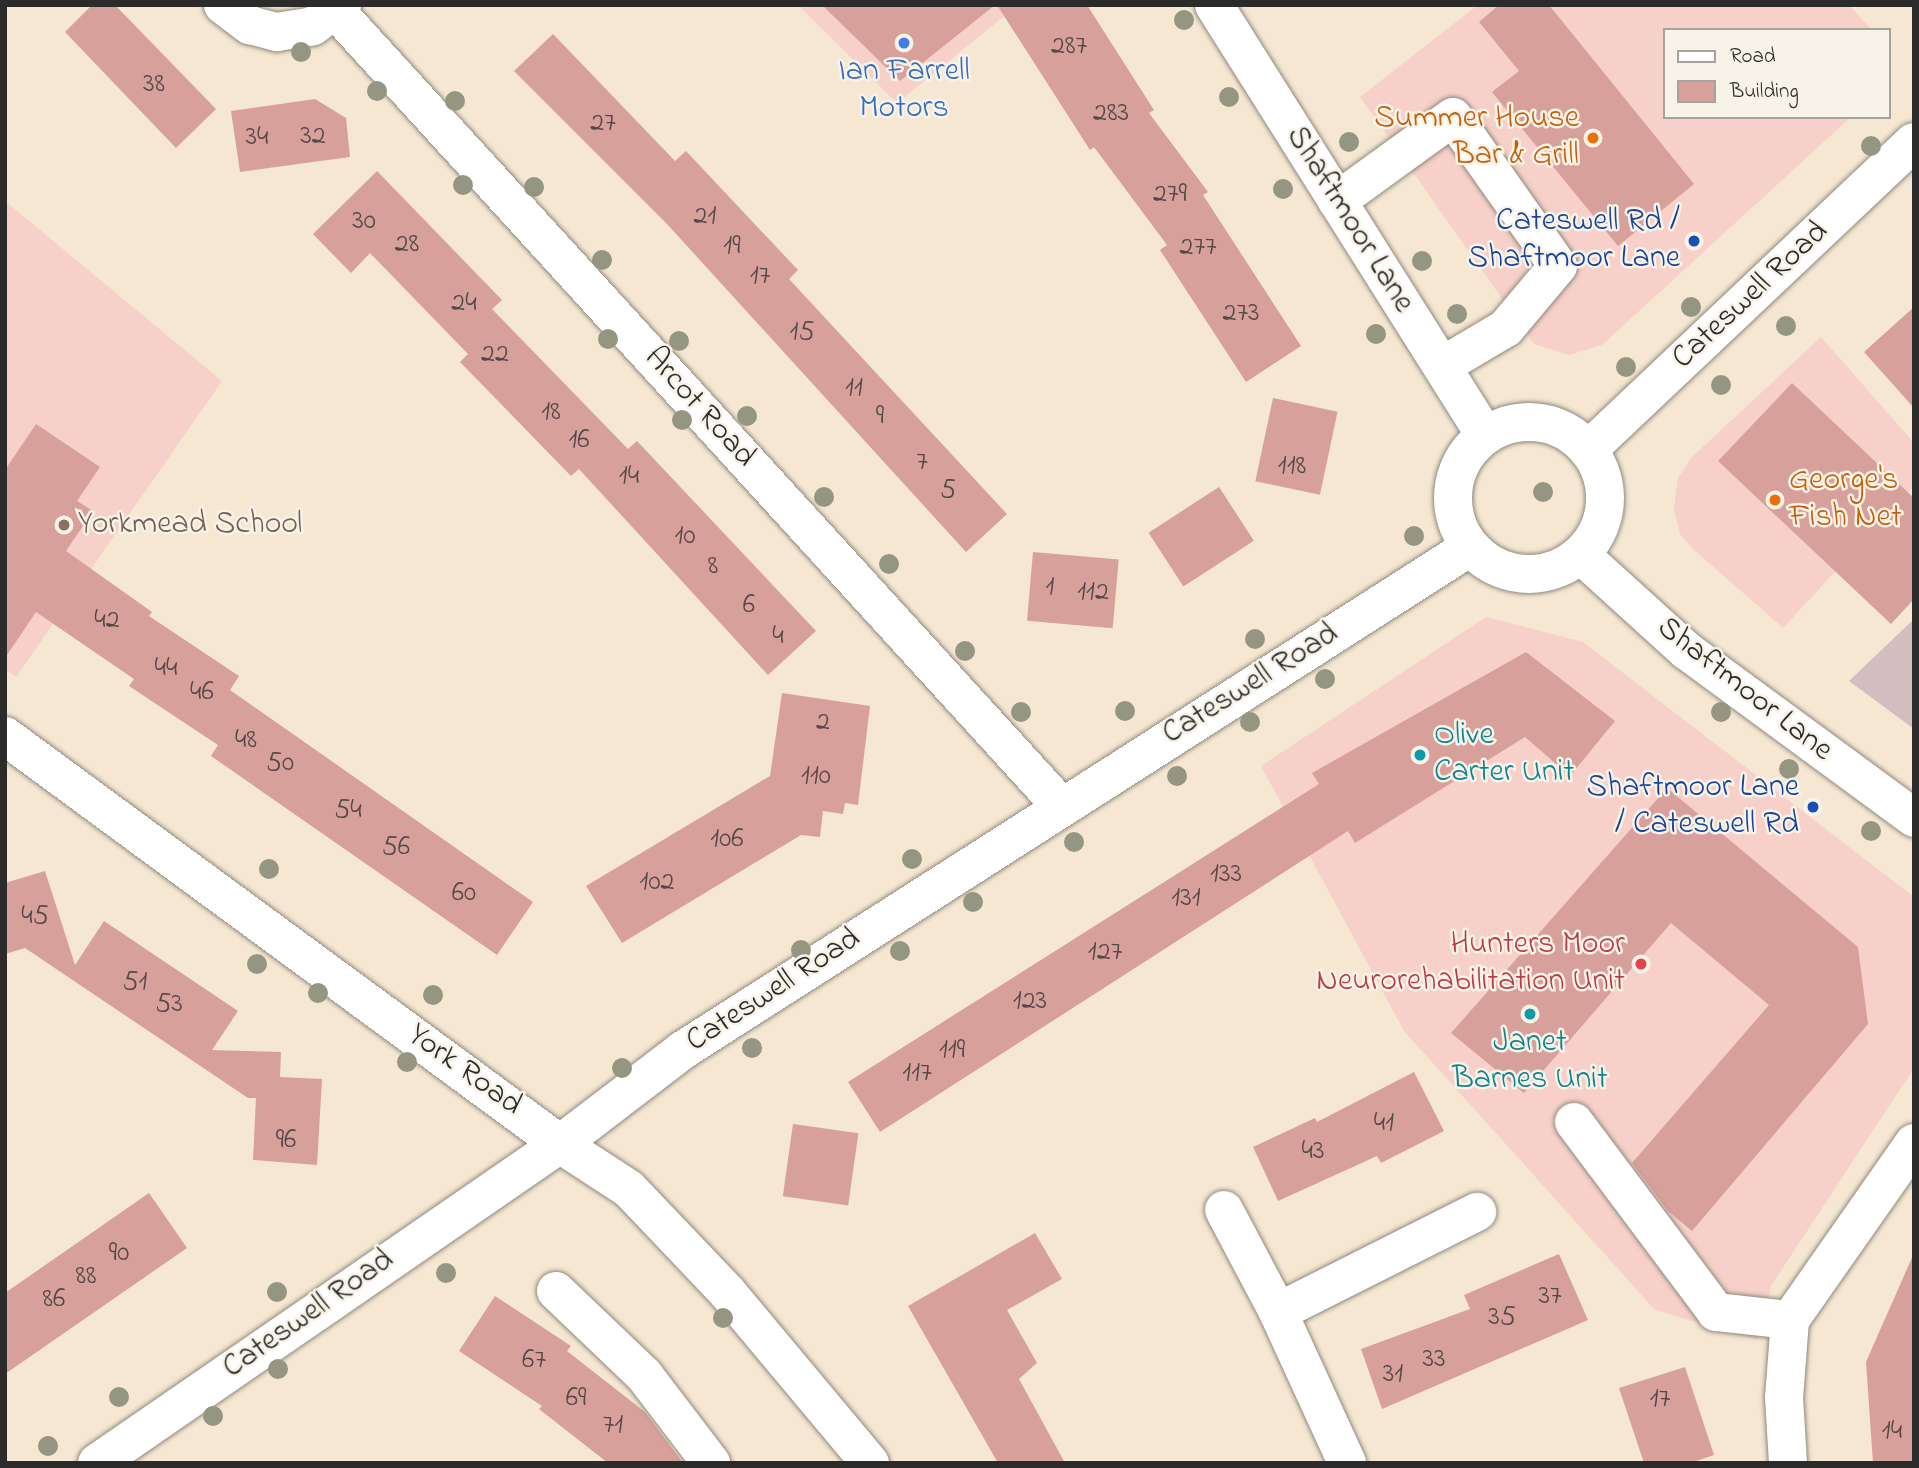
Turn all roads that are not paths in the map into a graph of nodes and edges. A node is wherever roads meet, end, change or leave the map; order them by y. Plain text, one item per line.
1 (223, 5) edge
2 (1214, 5) edge
3 (340, 8) edge
4 (1914, 142) edge
5 (1337, 201) junction
6 (1442, 366) junction
7 (1485, 435) junction
8 (1588, 450) junction
9 (1470, 547) junction
10 (1581, 555) junction
11 (5, 736) edge
12 (1060, 805) junction
13 (1914, 818) edge
14 (1574, 1122) dead end
15 (1914, 1143) edge
16 (560, 1144) junction
17 (1224, 1210) dead end
18 (1477, 1212) dead end
19 (556, 1291) dead end
20 (1278, 1311) junction
21 (1790, 1320) junction
22 (97, 1463) edge
23 (711, 1463) edge
24 (870, 1463) edge
25 (1347, 1463) edge
26 (1788, 1463) edge

1 - 3 street, Arcot Road
2 - 5 street, Shaftmoor Lane
3 - 12 street, Arcot Road
4 - 8 street, Cateswell Road
5 - 6 street, Shaftmoor Lane
5 - 6 street
6 - 7 street, Shaftmoor Lane
7 - 8 street
7 - 9 street
8 - 10 street
9 - 10 street
9 - 12 street, Cateswell Road
10 - 13 street, Shaftmoor Lane
11 - 16 street, York Road
12 - 16 street, Cateswell Road
14 - 21 street
15 - 21 street
16 - 22 street, Cateswell Road
16 - 24 street, York Road
17 - 20 street
18 - 20 street
19 - 23 street
20 - 25 street
21 - 26 street

